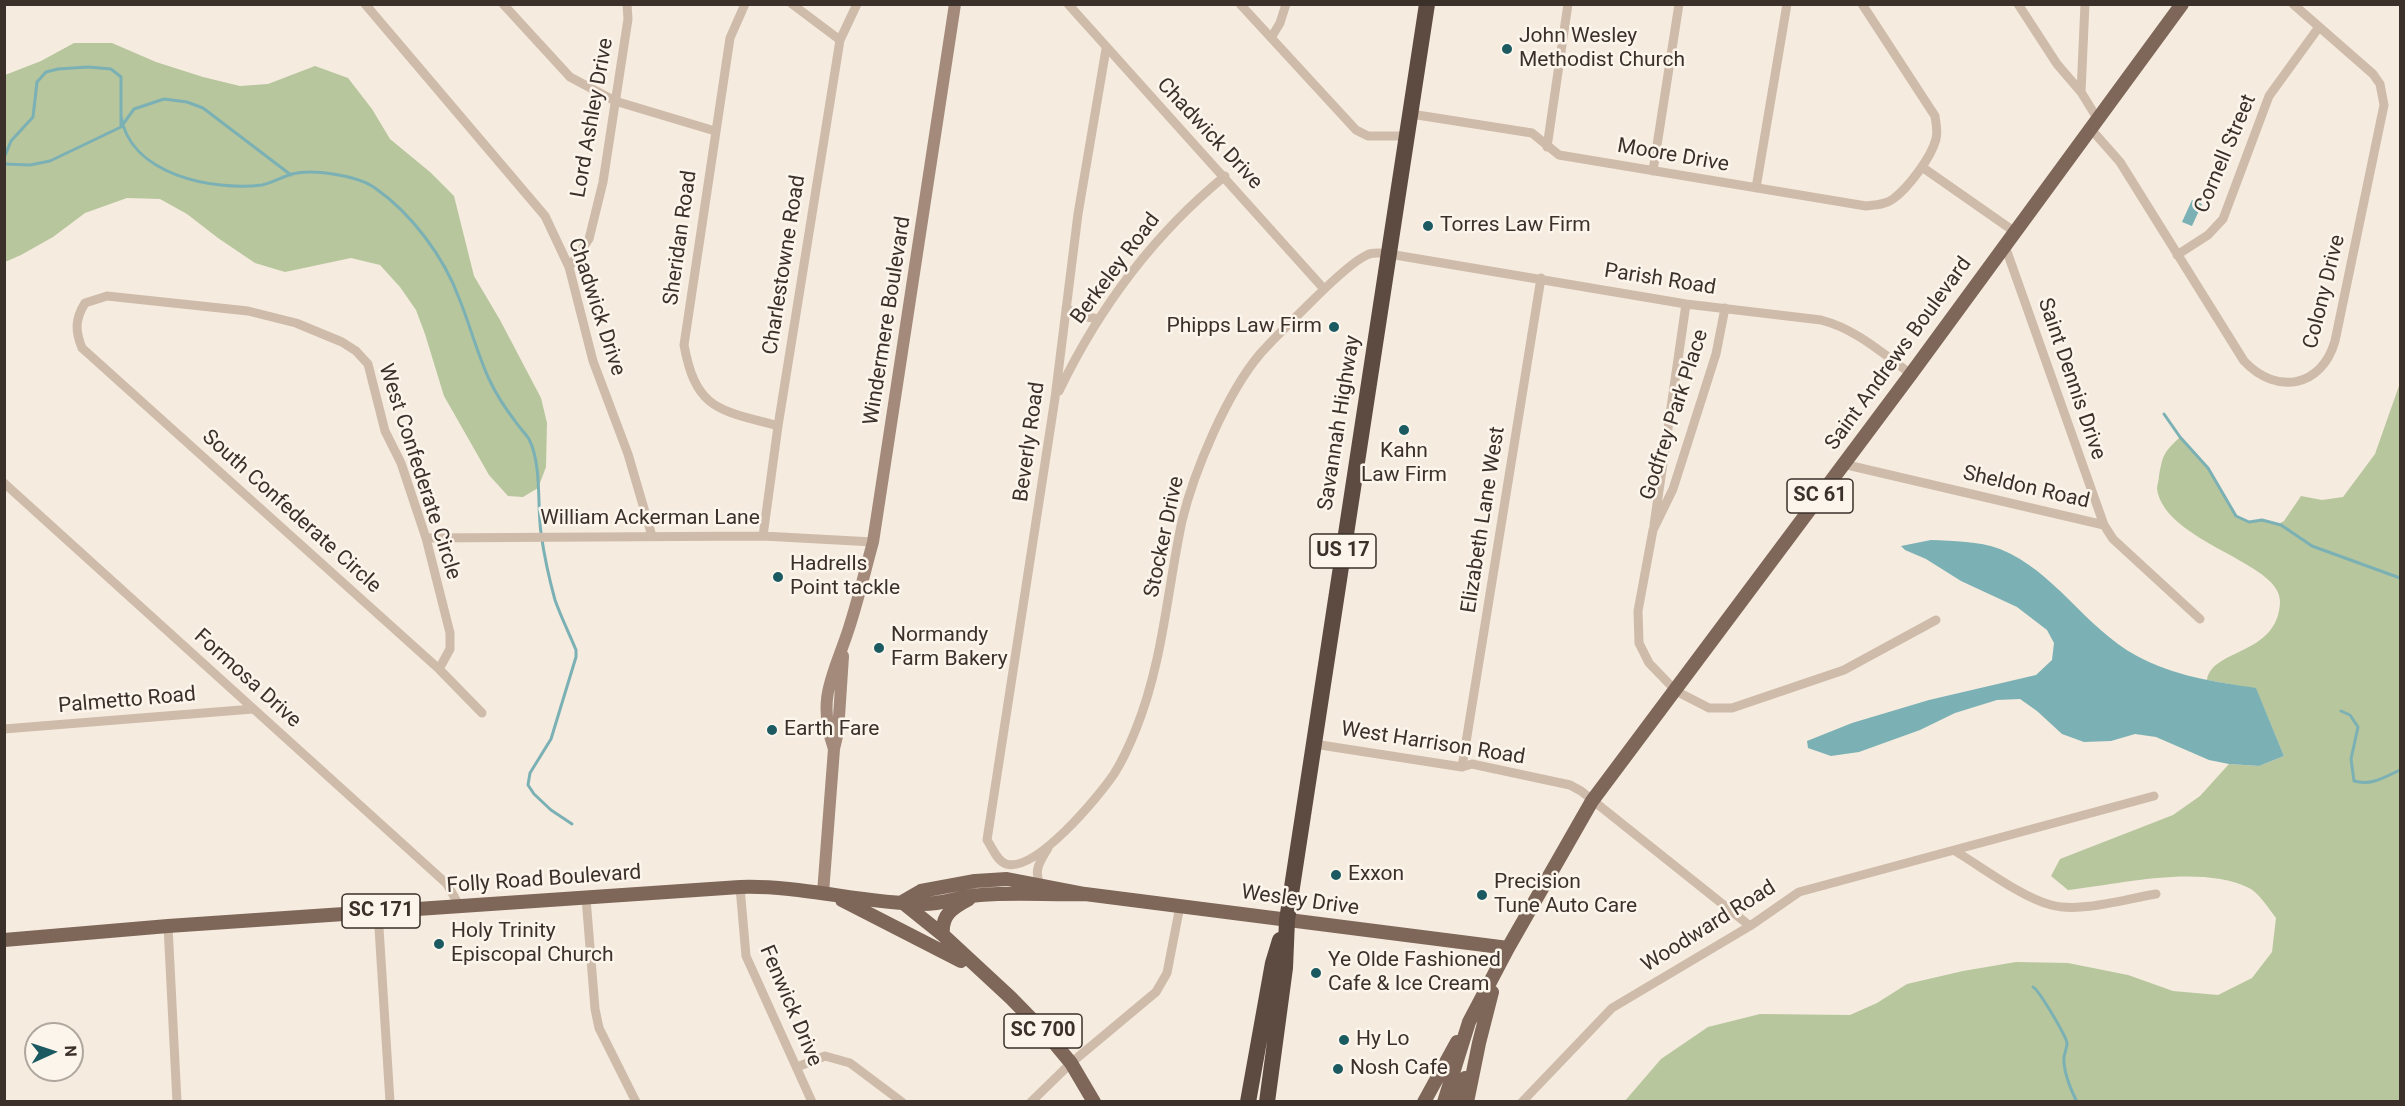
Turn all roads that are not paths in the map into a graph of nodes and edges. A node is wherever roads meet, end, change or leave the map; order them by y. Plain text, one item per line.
1 (365, 4) edge
2 (503, 4) edge
3 (627, 4) edge
4 (746, 4) edge
5 (792, 4) edge
6 (857, 4) edge
7 (955, 4) edge
8 (1068, 4) edge
9 (1240, 4) edge
10 (1286, 4) edge
11 (1428, 4) edge
12 (1569, 4) edge
13 (1679, 4) edge
14 (1787, 4) edge
15 (1862, 4) edge
16 (2018, 4) edge
17 (2085, 4) edge
18 (2182, 4) edge
19 (2293, 4) edge
20 (2319, 27) junction
21 (1271, 38) junction
22 (840, 40) junction
23 (1106, 49) junction
24 (2081, 92) junction
25 (615, 101) junction
26 (1411, 114) junction
27 (2094, 123) junction
28 (715, 130) junction
29 (1407, 135) junction
30 (1547, 147) junction
31 (1922, 167) junction
32 (1653, 171) junction
33 (1225, 176) junction
34 (1756, 188) junction
35 (2014, 232) junction
36 (2005, 246) junction
37 (1389, 254) junction
38 (2177, 255) junction
39 (569, 267) junction
40 (1541, 278) junction
41 (1324, 289) junction
42 (1686, 304) junction
43 (1066, 308) junction
44 (1725, 308) junction
45 (1098, 319) junction
46 (77, 338) joint
47 (1911, 374) junction
48 (1055, 398) junction
49 (778, 426) junction
50 (1843, 464) junction
51 (4, 483) edge
52 (2104, 525) junction
53 (1653, 530) junction
54 (652, 536) junction
55 (763, 536) junction
56 (426, 538) junction
57 (873, 542) junction
58 (2200, 619) dead end
59 (1936, 620) dead end
60 (845, 640) junction
61 (439, 669) junction
62 (1676, 691) junction
63 (253, 709) junction
64 (482, 713) dead end
65 (4, 729) edge
66 (1314, 744) junction
67 (834, 749) junction
68 (1462, 767) junction
69 (2154, 796) dead end
70 (1592, 801) junction
71 (987, 840) joint
72 (1052, 842) junction
73 (1955, 850) junction
74 (1040, 884) junction
75 (740, 887) junction
76 (1085, 894) junction
77 (2156, 894) dead end
78 (829, 895) junction
79 (976, 895) junction
80 (586, 898) junction
81 (902, 902) junction
82 (1180, 906) junction
83 (460, 907) junction
84 (378, 912) junction
85 (1287, 920) junction
86 (168, 926) junction
87 (1750, 926) junction
88 (943, 935) junction
89 (4, 940) edge
90 (1508, 948) junction
91 (980, 971) junction
92 (1498, 971) junction
93 (1469, 1022) junction
94 (1479, 1042) junction
95 (1071, 1063) junction
96 (797, 1067) junction
97 (177, 1101) edge
98 (390, 1101) edge
99 (636, 1101) edge
100 (812, 1101) edge
101 (902, 1101) edge
102 (1030, 1101) edge
103 (1094, 1101) edge
104 (1248, 1101) edge
105 (1267, 1101) edge
106 (1424, 1101) edge
107 (1444, 1101) edge
108 (1457, 1101) edge
109 (1467, 1101) edge
110 (1522, 1101) edge

1 - 39 street, Chadwick Drive
2 - 25 street
3 - 25 street, Lord Ashley Drive
4 - 28 street, Sheridan Road
5 - 22 street
6 - 22 street, Charlestowne Road
7 - 57 street, Windermere Boulevard
8 - 23 street, Chadwick Drive
9 - 21 street
10 - 21 street
11 - 26 highway, Savannah Highway / US 17
12 - 30 street
13 - 32 street
14 - 34 street
15 - 31 street, Moore Drive
16 - 24 street, Colony Drive
17 - 24 street
18 - 27 main road, Saint Andrews Boulevard / SC 61
19 - 20 street, Colony Drive
20 - 38 street, Cornell Street
20 - 38 street, Colony Drive
21 - 29 street
22 - 49 street, Charlestowne Road
23 - 33 street, Chadwick Drive
23 - 43 street, Beverly Road
24 - 27 street, Colony Drive
25 - 28 street
25 - 39 street, Lord Ashley Drive
26 - 29 highway, Savannah Highway / US 17
26 - 30 street, Moore Drive
27 - 35 main road, Saint Andrews Boulevard / SC 61
27 - 38 street, Colony Drive
28 - 49 street, Sheridan Road
29 - 37 highway, Savannah Highway / US 17
30 - 32 street, Moore Drive
31 - 34 street, Moore Drive
31 - 35 street
32 - 34 street, Moore Drive
33 - 41 street, Chadwick Drive
33 - 45 street, Berkeley Road
35 - 36 main road, Saint Andrews Boulevard / SC 61
36 - 47 main road, Saint Andrews Boulevard / SC 61
36 - 52 street, Saint Dennis Drive
37 - 40 street, Parish Road
37 - 41 street, Stocker Drive
37 - 66 highway, Savannah Highway / US 17
39 - 54 street, Chadwick Drive
40 - 42 street, Parish Road
40 - 68 street, Elizabeth Lane West
41 - 72 street, Stocker Drive
42 - 44 street, Parish Road
42 - 53 street, Godfrey Park Place
43 - 45 street
43 - 48 street, Beverly Road
44 - 47 street, Parish Road
44 - 53 street, Godfrey Park Place
45 - 48 street, Berkeley Road
46 - 56 street, West Confederate Circle
46 - 61 street, South Confederate Circle
47 - 50 main road, Saint Andrews Boulevard / SC 61
48 - 71 street, Beverly Road
49 - 55 street, Charlestowne Road
50 - 52 street, Sheldon Road
50 - 62 main road, Saint Andrews Boulevard / SC 61
51 - 63 street, Formosa Drive
52 - 58 street, Sheldon Road
53 - 62 street, Godfrey Park Place
54 - 55 street, William Ackerman Lane
54 - 56 street, William Ackerman Lane
55 - 57 street, William Ackerman Lane
56 - 61 street, West Confederate Circle
57 - 60 street, Windermere Boulevard
59 - 62 street, Godfrey Park Place
60 - 67 street, Windermere Boulevard
60 - 67 street, Windermere Boulevard
61 - 64 street, South Confederate Circle
62 - 70 main road, Saint Andrews Boulevard / SC 61
63 - 65 street, Palmetto Road
63 - 83 street, Formosa Drive
66 - 68 street, West Harrison Road
66 - 85 highway, Savannah Highway / US 17
67 - 78 street, Windermere Boulevard
68 - 70 street, West Harrison Road
69 - 73 street, Woodward Road
70 - 87 street, West Harrison Road
70 - 90 main road, Saint Andrews Boulevard / SC 61
71 - 72 street, Stocker Drive
72 - 74 street, Stocker Drive
73 - 77 street
73 - 87 street, Woodward Road
74 - 76 main road, Wesley Drive
74 - 81 main road, Wesley Drive
75 - 78 main road, Folly Road Boulevard / SC 171
75 - 80 main road, Folly Road Boulevard / SC 171
75 - 96 street, Fenwick Drive
76 - 79 main road, Wesley Drive
76 - 82 main road, Wesley Drive
78 - 81 main road, Folly Road Boulevard / SC 171
78 - 91 main road, Folly Road Boulevard / SC 700
79 - 81 main road, Wesley Drive
79 - 88 main road
80 - 83 main road, Folly Road Boulevard / SC 171
80 - 99 street
81 - 88 main road, Folly Road Boulevard / SC 700
82 - 85 main road, Wesley Drive
82 - 95 street
83 - 84 main road, Folly Road Boulevard / SC 171
84 - 86 main road, Folly Road Boulevard / SC 171
84 - 98 street
85 - 90 main road, Wesley Drive
85 - 104 highway, Savannah Highway / US 17
85 - 105 highway, Savannah Highway / US 17
86 - 89 main road, Folly Road Boulevard / SC 171
86 - 97 street
87 - 110 street, Woodward Road
88 - 91 main road, Folly Road Boulevard / SC 700
90 - 92 main road, Saint Andrews Boulevard / SC 61
91 - 95 main road, Folly Road Boulevard / SC 700
92 - 93 main road, Saint Andrews Boulevard / SC 61
92 - 94 main road, Saint Andrews Boulevard / SC 61
93 - 106 main road, SC 61
93 - 107 main road, Saint Andrews Boulevard
94 - 108 main road, SC 61
94 - 109 main road, Saint Andrews Boulevard
95 - 102 street
95 - 103 main road, Folly Road Boulevard / SC 700
96 - 100 street, Fenwick Drive
96 - 101 street

